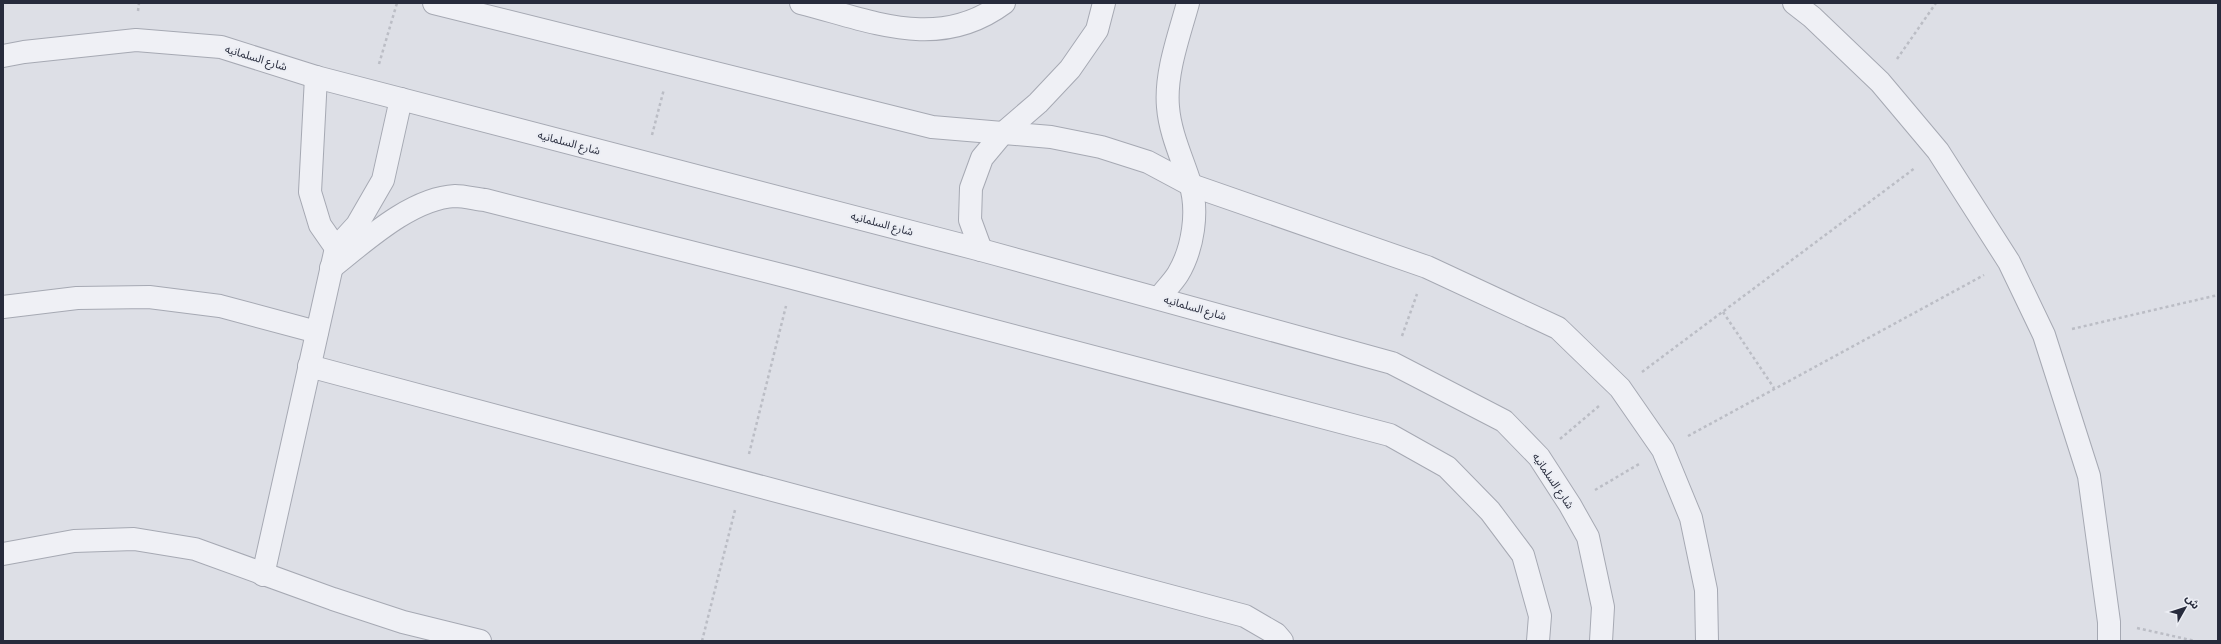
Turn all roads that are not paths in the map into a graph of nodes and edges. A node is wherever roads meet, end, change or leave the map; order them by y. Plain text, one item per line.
1 (434, 3) edge
2 (801, 3) edge
3 (1004, 3) edge
4 (1104, 3) edge
5 (1188, 3) edge
6 (1794, 3) edge
7 (3, 56) edge
8 (316, 77) junction
9 (402, 99) junction
10 (1002, 134) junction
11 (1191, 185) junction
12 (981, 250) junction
13 (333, 258) junction
14 (1159, 298) junction
15 (3, 307) edge
16 (317, 332) junction
17 (309, 366) junction
18 (3, 554) edge
19 (263, 575) junction
20 (2109, 631) edge
21 (428, 635) edge
22 (480, 641) edge
23 (1282, 641) edge
24 (1538, 641) edge
25 (1601, 641) edge
26 (1707, 641) edge

1 - 10 street
2 - 3 street
4 - 10 street
5 - 11 street
6 - 20 street
7 - 8 street, شارع السلمانيه
8 - 9 street, شارع السلمانيه
8 - 13 street
9 - 12 street, شارع السلمانيه
9 - 13 street
10 - 11 street
10 - 12 street
11 - 14 street
11 - 26 street
12 - 14 street, شارع السلمانيه
13 - 16 street
13 - 24 street
14 - 25 street, شارع السلمانيه
15 - 16 street
16 - 17 street
17 - 19 street
17 - 23 street
18 - 19 street
19 - 21 street
21 - 22 street

